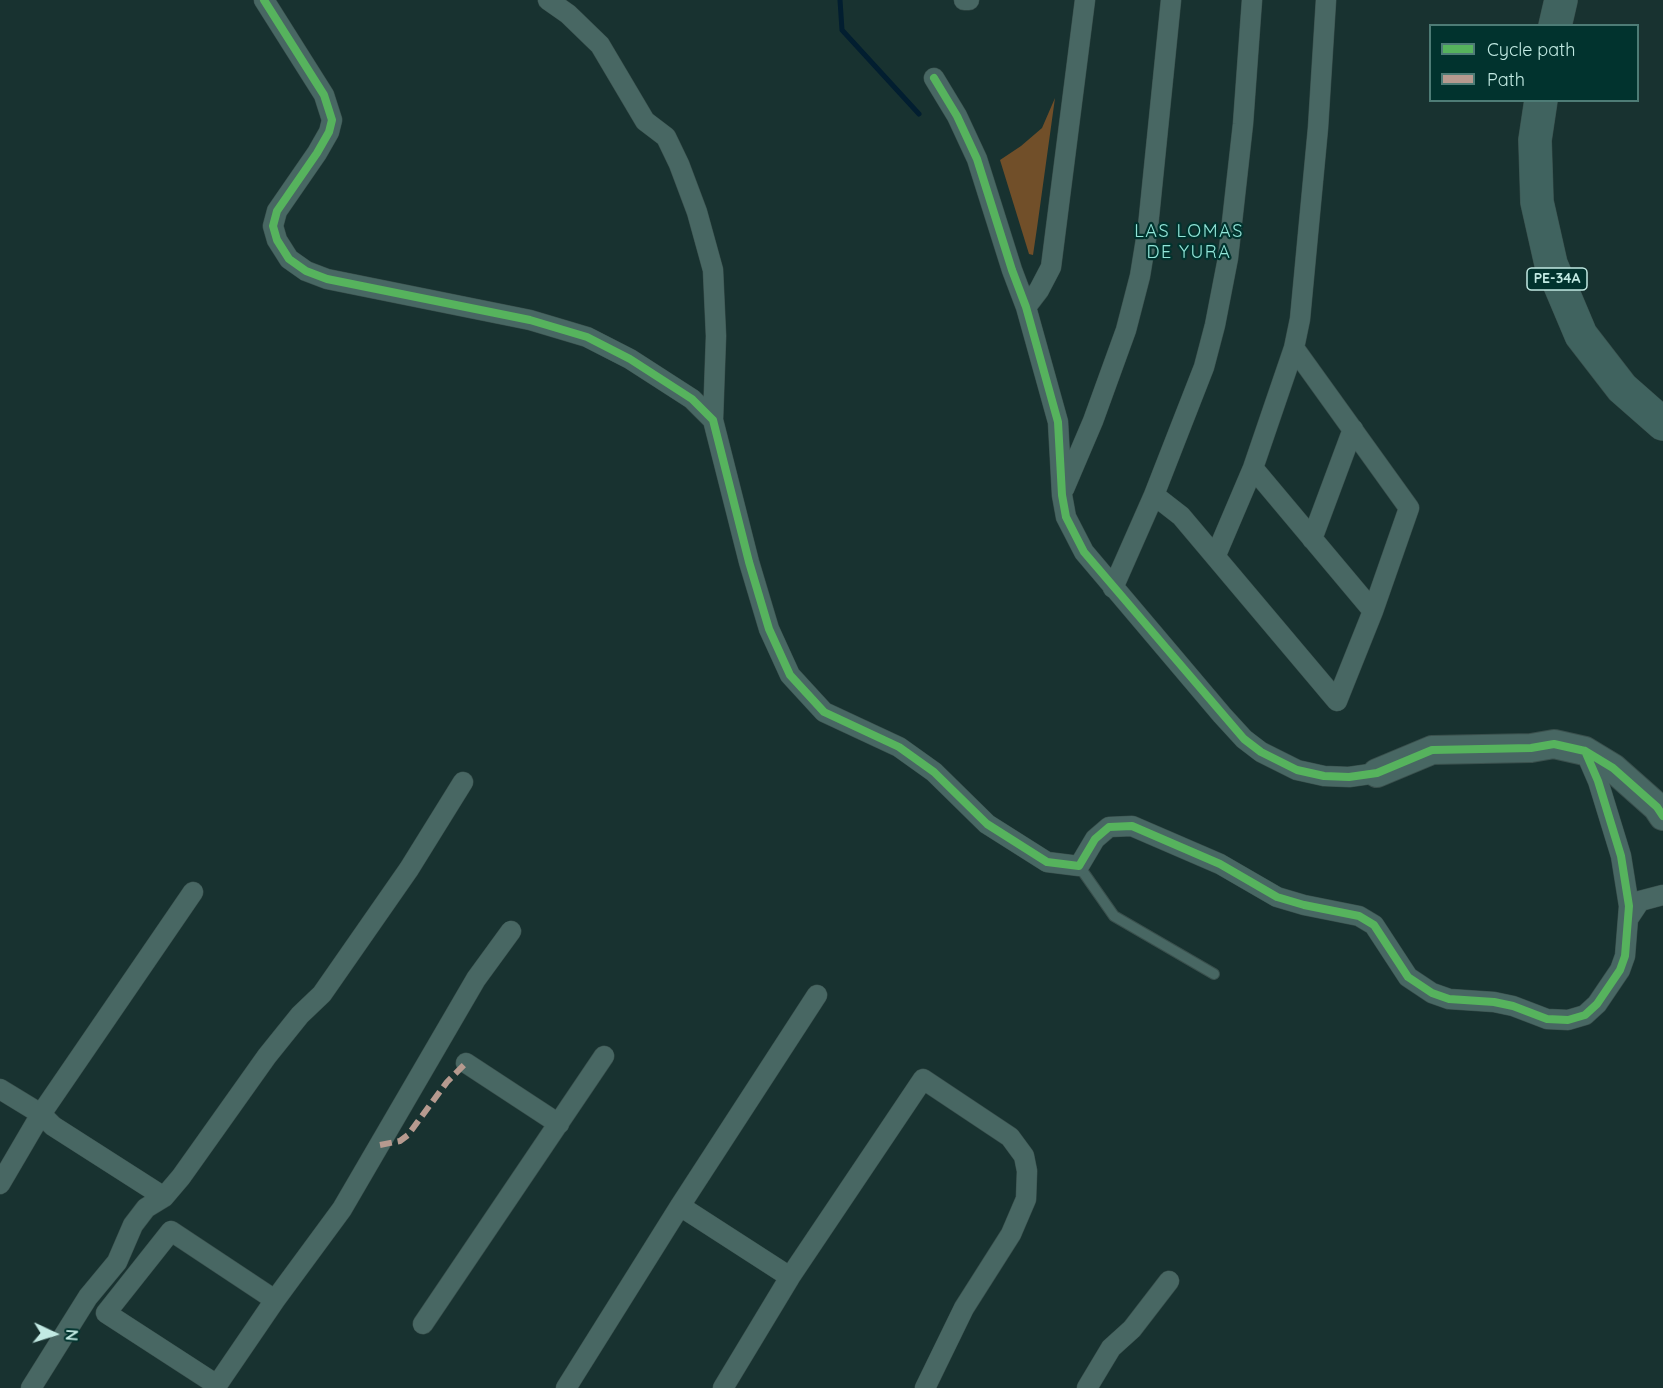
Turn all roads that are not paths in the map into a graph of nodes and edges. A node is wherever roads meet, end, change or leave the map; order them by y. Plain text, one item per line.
1 (264, 0) edge
2 (548, 0) edge
3 (964, 0) edge
4 (969, 0) edge
5 (1085, 0) edge
6 (1171, 0) edge
7 (1252, 0) edge
8 (1326, 0) edge
9 (1561, 0) edge
10 (1556, 24) edge
11 (934, 78) dead end
12 (1541, 102) edge
13 (1026, 307) junction
14 (1294, 348) junction
15 (713, 420) junction
16 (1663, 424) edge
17 (1353, 429) junction
18 (1253, 468) junction
19 (1062, 495) junction
20 (1154, 495) junction
21 (1311, 539) junction
22 (1216, 555) junction
23 (1113, 588) junction
24 (1373, 611) junction
25 (1585, 751) junction
26 (1377, 773) joint
27 (463, 782) dead end
28 (1663, 816) edge
29 (1079, 866) junction
30 (193, 892) dead end
31 (1663, 895) edge
32 (1628, 919) junction
33 (511, 931) dead end
34 (1214, 974) dead end
35 (817, 995) dead end
36 (604, 1056) dead end
37 (466, 1063) dead end
38 (0, 1089) edge
39 (41, 1114) junction
40 (559, 1124) junction
41 (0, 1184) edge
42 (164, 1197) junction
43 (681, 1206) junction
44 (790, 1277) junction
45 (1169, 1281) dead end
46 (275, 1300) junction
47 (423, 1324) dead end
48 (216, 1386) edge
49 (31, 1388) edge
50 (566, 1388) edge
51 (723, 1388) edge
52 (925, 1388) edge
53 (1087, 1388) edge

1 - 15 street
2 - 15 street
3 - 4 street
5 - 13 street
6 - 19 street
7 - 20 street
8 - 14 street
9 - 10 highway
11 - 13 street
12 - 16 highway, PE-34A
13 - 19 street
14 - 17 street
14 - 18 street
15 - 29 street
17 - 21 street
17 - 24 street
18 - 21 street
18 - 22 street
19 - 23 street
20 - 22 street
20 - 23 street
21 - 24 street
22 - 24 street
23 - 26 street
25 - 26 street
25 - 28 street
25 - 32 street
27 - 42 street
29 - 32 street
29 - 34 lane
30 - 39 street
31 - 32 street
33 - 46 street
35 - 43 street
36 - 40 street
37 - 40 street
38 - 39 street
39 - 41 street
39 - 42 street
40 - 47 street
42 - 49 street
43 - 44 street
43 - 50 street
44 - 51 street
44 - 52 street
45 - 53 street
46 - 48 street
46 - 48 street

